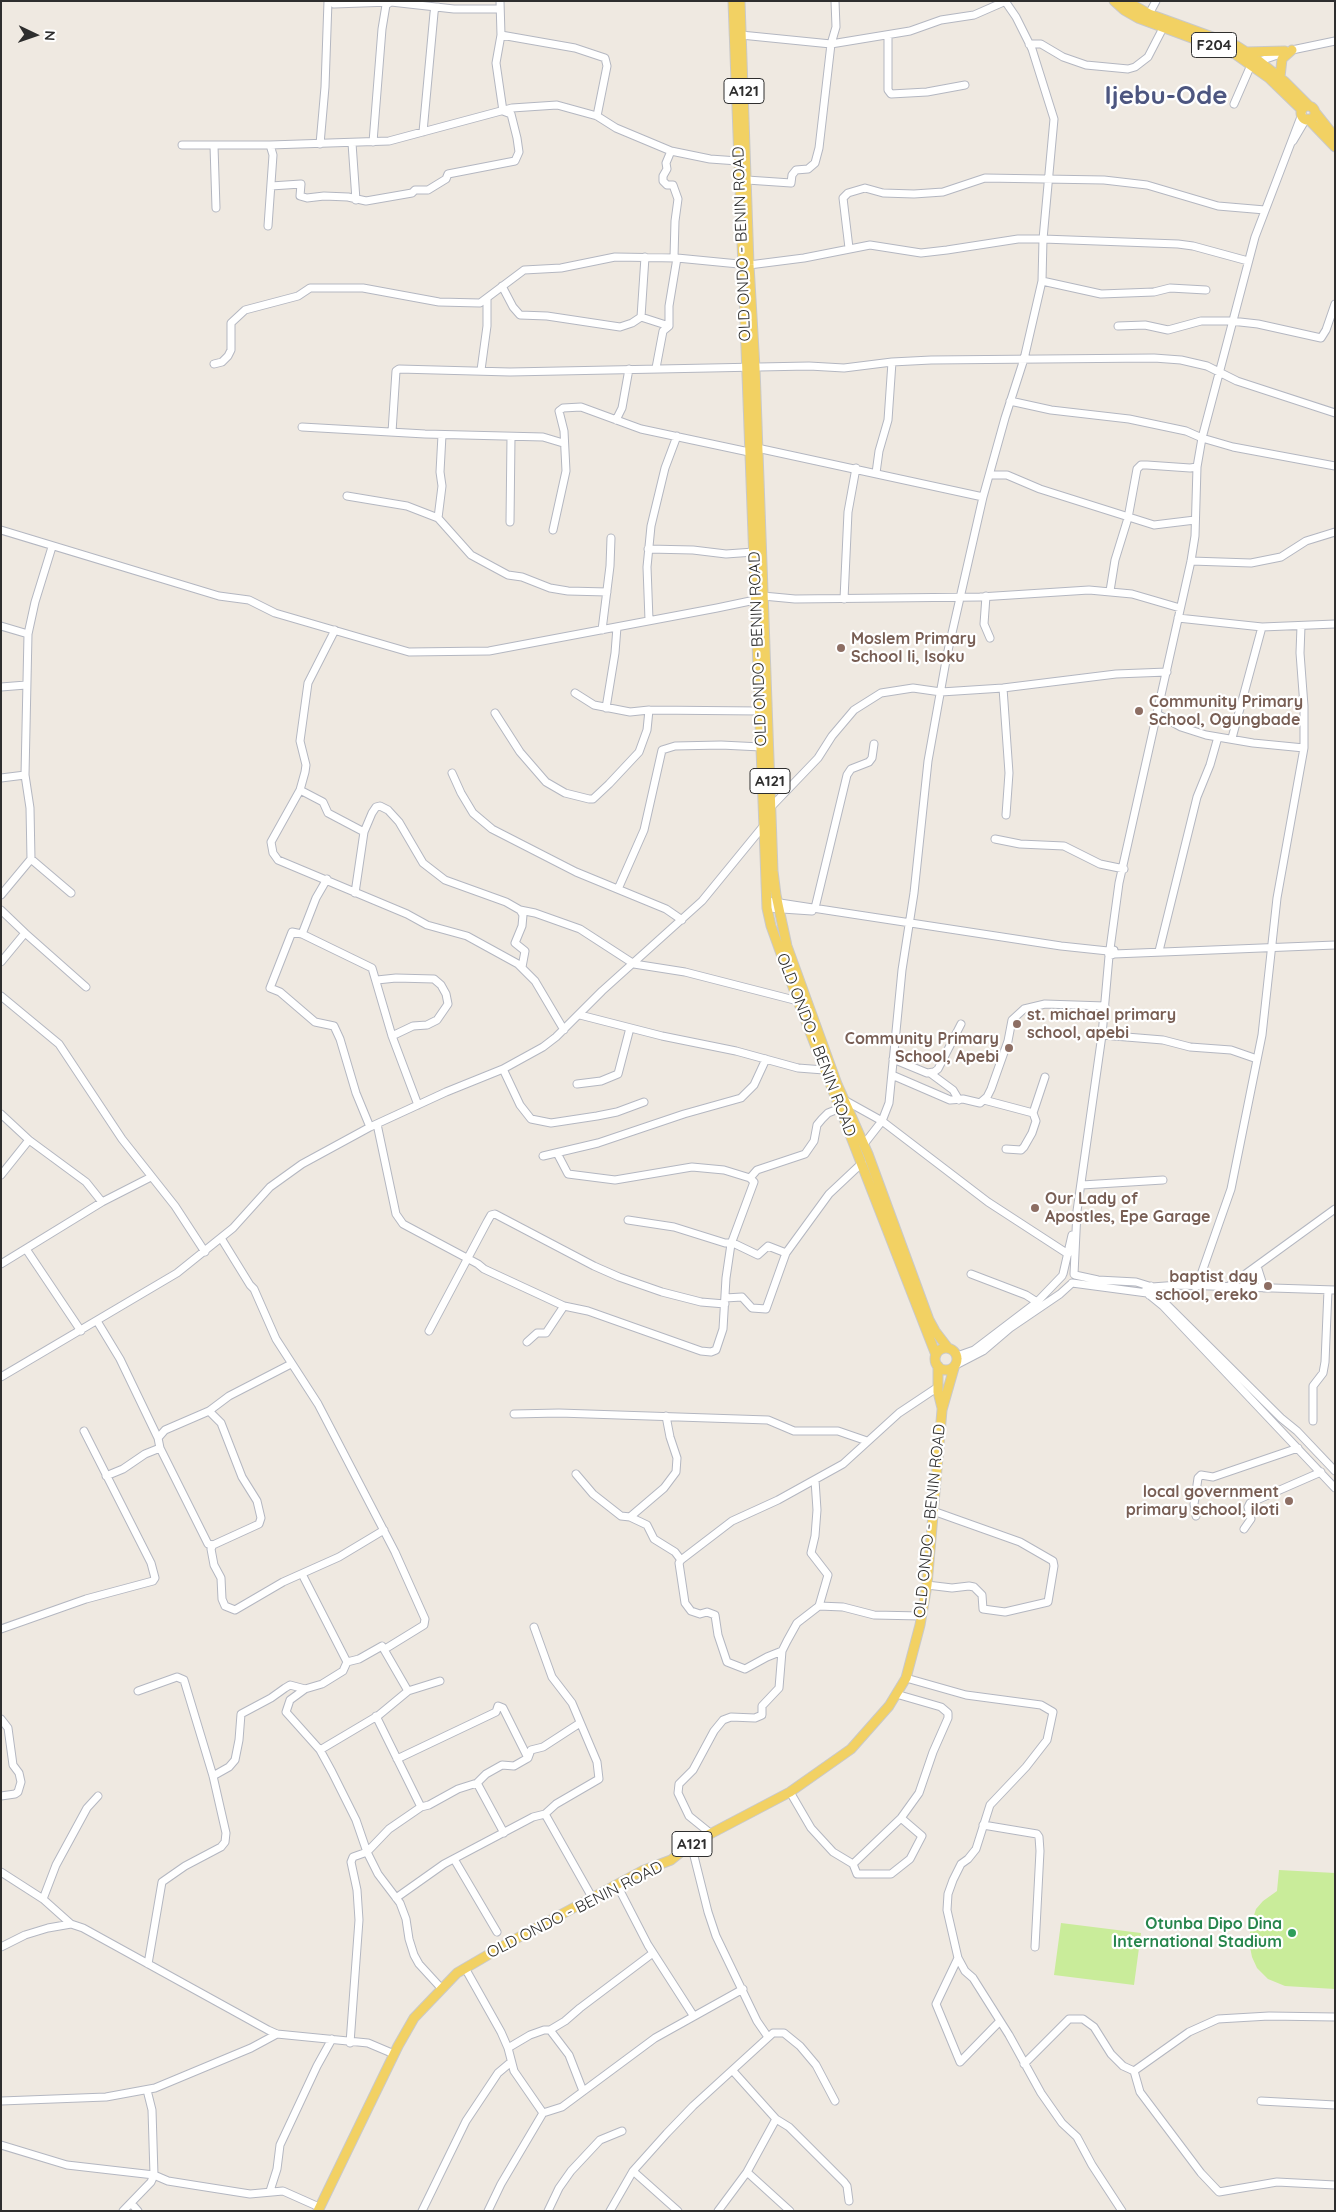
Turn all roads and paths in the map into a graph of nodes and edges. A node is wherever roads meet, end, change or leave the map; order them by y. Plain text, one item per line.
1 (328, 1) edge
2 (332, 1) edge
3 (733, 1) edge
4 (740, 1) edge
5 (835, 1) edge
6 (1005, 1) edge
7 (1114, 1) edge
8 (1126, 1) edge
9 (1156, 1) edge
10 (391, 2) edge
11 (500, 5) edge
12 (440, 7) junction
13 (1149, 14) junction
14 (1163, 28) junction
15 (501, 35) junction
16 (888, 35) junction
17 (739, 40) junction
18 (1335, 41) edge
19 (831, 44) junction
20 (1029, 44) junction
21 (1288, 50) junction
22 (1245, 52) junction
23 (1255, 63) junction
24 (1280, 77) junction
25 (965, 86) dead end
26 (1234, 104) dead end
27 (503, 111) junction
28 (1307, 114) junction
29 (597, 116) junction
30 (423, 132) junction
31 (1335, 137) edge
32 (373, 142) junction
33 (352, 143) junction
34 (320, 144) junction
35 (182, 145) dead end
36 (270, 145) junction
37 (214, 146) junction
38 (1335, 147) edge
39 (671, 151) junction
40 (738, 161) junction
41 (1050, 179) junction
42 (747, 180) junction
43 (271, 186) junction
44 (356, 200) junction
45 (216, 208) dead end
46 (1265, 210) junction
47 (268, 226) dead end
48 (1043, 239) junction
49 (849, 248) junction
50 (645, 257) junction
51 (676, 258) junction
52 (1248, 261) junction
53 (746, 265) junction
54 (1042, 282) junction
55 (502, 286) junction
56 (1206, 290) dead end
57 (487, 299) junction
58 (1335, 304) edge
59 (641, 317) junction
60 (1232, 321) junction
61 (1332, 322) edge
62 (670, 326) junction
63 (1118, 326) dead end
64 (1024, 359) junction
65 (892, 362) junction
66 (214, 364) dead end
67 (656, 368) junction
68 (750, 368) junction
69 (629, 369) junction
70 (481, 370) junction
71 (1218, 372) junction
72 (1010, 401) junction
73 (1335, 412) edge
74 (616, 420) junction
75 (302, 427) dead end
76 (392, 432) junction
77 (442, 435) junction
78 (511, 436) junction
79 (677, 436) junction
80 (1202, 438) junction
81 (563, 443) junction
82 (753, 450) junction
83 (1197, 466) junction
84 (1335, 466) edge
85 (856, 468) junction
86 (876, 473) junction
87 (990, 475) junction
88 (348, 496) dead end
89 (983, 497) junction
90 (438, 518) junction
91 (1128, 518) junction
92 (1195, 520) junction
93 (510, 522) dead end
94 (1, 530) edge
95 (554, 530) dead end
96 (1335, 532) edge
97 (611, 538) dead end
98 (52, 547) junction
99 (648, 549) junction
100 (754, 552) junction
101 (1191, 561) junction
102 (1110, 591) junction
103 (607, 592) junction
104 (986, 596) junction
105 (961, 597) junction
106 (759, 598) junction
107 (844, 599) junction
108 (1180, 608) junction
109 (1178, 618) junction
110 (649, 620) junction
111 (1335, 624) edge
112 (1, 626) edge
113 (1301, 626) junction
114 (617, 627) junction
115 (1262, 627) junction
116 (335, 630) junction
117 (602, 630) junction
118 (28, 634) junction
119 (990, 638) dead end
120 (1167, 672) junction
121 (26, 686) junction
122 (1, 687) edge
123 (1003, 688) junction
124 (941, 692) junction
125 (575, 693) dead end
126 (606, 708) junction
127 (649, 710) junction
128 (760, 711) junction
129 (495, 712) dead end
130 (1157, 714) junction
131 (1218, 737) junction
132 (1232, 738) junction
133 (874, 744) dead end
134 (762, 747) junction
135 (1304, 748) junction
136 (452, 773) dead end
137 (25, 776) junction
138 (1, 778) edge
139 (300, 790) junction
140 (771, 807) junction
141 (1006, 815) dead end
142 (768, 822) junction
143 (364, 832) junction
144 (995, 839) dead end
145 (31, 859) junction
146 (1124, 869) junction
147 (326, 879) junction
148 (618, 890) junction
149 (71, 893) dead end
150 (355, 893) junction
151 (1, 895) edge
152 (767, 904) junction
153 (777, 905) junction
154 (815, 908) junction
155 (1, 910) edge
156 (520, 910) junction
157 (822, 910) junction
158 (682, 920) junction
159 (908, 923) junction
160 (25, 933) junction
161 (302, 934) junction
162 (1335, 945) edge
163 (1270, 949) junction
164 (1159, 951) junction
165 (1111, 952) junction
166 (2, 960) edge
167 (634, 964) junction
168 (522, 967) junction
169 (377, 980) junction
170 (86, 987) dead end
171 (1, 996) edge
172 (798, 1001) junction
173 (1105, 1003) junction
174 (580, 1015) junction
175 (962, 1024) dead end
176 (630, 1028) junction
177 (564, 1030) junction
178 (1102, 1035) junction
179 (392, 1036) junction
180 (766, 1059) junction
181 (893, 1059) junction
182 (1258, 1059) junction
183 (503, 1069) junction
184 (824, 1070) junction
185 (930, 1073) junction
186 (892, 1075) junction
187 (1045, 1077) dead end
188 (578, 1084) dead end
189 (959, 1100) junction
190 (984, 1100) junction
191 (644, 1102) dead end
192 (845, 1104) junction
193 (418, 1105) junction
194 (1033, 1113) junction
195 (1, 1114) edge
196 (882, 1121) junction
197 (374, 1126) junction
198 (29, 1140) junction
199 (864, 1144) junction
200 (1006, 1148) dead end
201 (557, 1153) junction
202 (543, 1156) dead end
203 (862, 1163) junction
204 (1, 1175) edge
205 (151, 1176) junction
206 (750, 1178) junction
207 (1163, 1180) dead end
208 (1082, 1185) junction
209 (102, 1202) junction
210 (1335, 1209) edge
211 (1077, 1211) junction
212 (628, 1220) dead end
213 (221, 1238) junction
214 (733, 1243) junction
215 (26, 1249) junction
216 (205, 1252) junction
217 (786, 1253) junction
218 (1068, 1254) junction
219 (467, 1258) junction
220 (1, 1264) edge
221 (1257, 1266) junction
222 (971, 1274) dead end
223 (1062, 1275) junction
224 (1074, 1275) junction
225 (1072, 1284) junction
226 (1197, 1286) junction
227 (1229, 1286) junction
228 (1264, 1288) junction
229 (1331, 1290) edge
230 (1150, 1291) junction
231 (725, 1301) junction
232 (1038, 1302) junction
233 (564, 1306) junction
234 (97, 1321) junction
235 (429, 1330) dead end
236 (81, 1331) junction
237 (526, 1342) dead end
238 (948, 1348) junction
239 (936, 1355) junction
240 (955, 1363) junction
241 (291, 1364) junction
242 (938, 1366) junction
243 (1, 1377) edge
244 (938, 1387) junction
245 (942, 1410) junction
246 (209, 1411) junction
247 (514, 1414) dead end
248 (666, 1416) junction
249 (1313, 1421) dead end
250 (84, 1431) dead end
251 (158, 1438) junction
252 (868, 1441) junction
253 (160, 1448) junction
254 (1298, 1448) junction
255 (1335, 1457) edge
256 (1328, 1464) junction
257 (1335, 1471) edge
258 (1321, 1472) junction
259 (576, 1474) dead end
260 (106, 1476) junction
261 (815, 1480) junction
262 (1335, 1488) edge
263 (933, 1511) junction
264 (1196, 1516) dead end
265 (630, 1517) junction
266 (1244, 1529) dead end
267 (384, 1530) junction
268 (213, 1545) junction
269 (681, 1560) junction
270 (302, 1574) junction
271 (927, 1585) junction
272 (819, 1606) junction
273 (921, 1616) junction
274 (534, 1627) dead end
275 (1, 1629) edge
276 (385, 1649) junction
277 (782, 1651) junction
278 (347, 1662) junction
279 (906, 1678) junction
280 (440, 1681) dead end
281 (305, 1689) junction
282 (408, 1690) junction
283 (138, 1691) dead end
284 (896, 1694) junction
285 (376, 1716) junction
286 (1, 1719) edge
287 (580, 1723) junction
288 (320, 1750) junction
289 (528, 1758) junction
290 (397, 1759) junction
291 (213, 1776) junction
292 (477, 1782) junction
293 (790, 1792) junction
294 (1, 1796) edge
295 (98, 1796) dead end
296 (421, 1807) junction
297 (545, 1814) junction
298 (901, 1818) junction
299 (983, 1825) junction
300 (504, 1833) junction
301 (710, 1834) junction
302 (691, 1844) junction
303 (367, 1852) junction
304 (454, 1859) junction
305 (853, 1864) junction
306 (1, 1872) edge
307 (617, 1885) junction
308 (396, 1898) junction
309 (593, 1898) junction
310 (43, 1899) junction
311 (71, 1924) junction
312 (497, 1932) dead end
313 (1, 1947) edge
314 (1035, 1947) dead end
315 (653, 1953) junction
316 (958, 1958) junction
317 (148, 1964) junction
318 (465, 1968) junction
319 (441, 1988) junction
320 (743, 1989) junction
321 (693, 2015) junction
322 (1335, 2017) edge
323 (1000, 2021) junction
324 (550, 2030) junction
325 (277, 2034) junction
326 (768, 2037) junction
327 (332, 2039) junction
328 (350, 2043) junction
329 (508, 2048) junction
330 (394, 2054) junction
331 (512, 2062) junction
332 (1024, 2064) junction
333 (733, 2071) junction
334 (1134, 2072) junction
335 (147, 2090) junction
336 (583, 2091) junction
337 (1, 2101) edge
338 (834, 2101) dead end
339 (1261, 2101) dead end
340 (1335, 2105) edge
341 (543, 2113) junction
342 (776, 2119) junction
343 (622, 2131) dead end
344 (1, 2146) edge
345 (633, 2171) junction
346 (747, 2172) junction
347 (154, 2175) junction
348 (1335, 2185) edge
349 (270, 2191) junction
350 (849, 2202) dead end
351 (131, 2203) junction
352 (319, 2209) edge
353 (123, 2211) edge
354 (138, 2211) edge
355 (422, 2211) edge
356 (488, 2211) edge
357 (548, 2211) edge
358 (610, 2211) edge
359 (678, 2211) edge
360 (718, 2211) edge
361 (790, 2211) edge
362 (1122, 2211) edge

1 - 34 street
2 - 10 street
3 - 17 main road, OLD ONDO - BENIN ROAD / A121
4 - 17 main road, OLD ONDO - BENIN ROAD / A121
5 - 19 street
6 - 16 street
6 - 20 street
7 - 14 main road, F204
8 - 13 main road, F204
9 - 13 street
10 - 12 street
10 - 32 street
11 - 12 street
11 - 15 street
12 - 30 street
13 - 22 main road, F204
14 - 20 street
14 - 23 main road, F204
15 - 27 street
15 - 29 street
16 - 19 street
16 - 25 street
17 - 19 street
17 - 40 main road, OLD ONDO - BENIN ROAD / A121
17 - 42 main road, OLD ONDO - BENIN ROAD / A121
18 - 21 street
19 - 42 street
20 - 41 street
21 - 22 main road
21 - 23 street
21 - 24 main road
22 - 23 main road, F204
23 - 24 main road, F204
23 - 26 street
23 - 28 main road, F204
24 - 28 main road, F204
27 - 29 street
27 - 30 street
27 - 44 street
28 - 31 main road, F204
28 - 38 main road, F204
28 - 46 street
29 - 39 street
30 - 32 street
32 - 33 street
33 - 34 street
33 - 44 street
34 - 36 street
35 - 37 street
36 - 37 street
36 - 43 street
37 - 45 street
39 - 40 street
39 - 51 street
40 - 53 main road, OLD ONDO - BENIN ROAD / A121
41 - 46 street
41 - 48 street
41 - 49 street
42 - 53 main road, OLD ONDO - BENIN ROAD / A121
43 - 44 street
43 - 47 street
46 - 52 street
48 - 49 street
48 - 52 street
48 - 54 street
49 - 53 street
50 - 51 street
50 - 55 street
50 - 59 street
51 - 53 street
51 - 62 street
52 - 60 street
53 - 68 main road, OLD ONDO - BENIN ROAD / A121
54 - 56 street
54 - 64 street
55 - 57 street
55 - 59 street
57 - 66 street
57 - 70 street
58 - 61 street
59 - 62 street
60 - 61 street
60 - 63 street
60 - 71 street
62 - 67 street
64 - 65 street
64 - 71 street
64 - 72 street
65 - 68 street
65 - 86 street
67 - 68 street
67 - 69 street
68 - 82 main road, OLD ONDO - BENIN ROAD / A121
69 - 70 street
69 - 74 street
70 - 76 street
71 - 73 street
71 - 80 street
72 - 80 street
72 - 87 street
74 - 79 street
74 - 81 street
75 - 76 street
76 - 77 street
77 - 78 street
77 - 90 street
78 - 81 street
78 - 93 street
79 - 82 street
79 - 99 street
80 - 83 street
80 - 84 street
81 - 95 street
82 - 85 street
82 - 100 main road, OLD ONDO - BENIN ROAD / A121
82 - 106 main road, OLD ONDO - BENIN ROAD / A121
83 - 91 street
83 - 92 street
85 - 86 street
85 - 107 street
86 - 89 street
87 - 89 street
87 - 91 street
88 - 90 street
89 - 105 street
90 - 103 street
91 - 92 street
91 - 102 street
92 - 101 street
94 - 98 street
96 - 101 street
97 - 103 street
98 - 116 street
98 - 118 street
99 - 100 street
99 - 110 street
100 - 106 main road, OLD ONDO - BENIN ROAD / A121
101 - 108 street
102 - 104 street
102 - 108 street
103 - 117 street
104 - 105 street
104 - 119 street
105 - 107 street
105 - 124 street
106 - 107 street
106 - 110 street
106 - 128 main road, OLD ONDO - BENIN ROAD / A121
106 - 140 main road, OLD ONDO - BENIN ROAD / A121
108 - 109 street
109 - 115 street
109 - 120 street
110 - 114 street
111 - 113 street
112 - 118 street
113 - 115 street
113 - 135 street
114 - 117 street
114 - 126 street
115 - 132 street
116 - 117 street
116 - 139 street
118 - 121 street
120 - 123 street
120 - 130 street
121 - 122 street
121 - 137 street
123 - 124 street
123 - 141 street
124 - 140 street
124 - 159 street
125 - 126 street
126 - 127 street
127 - 128 street
127 - 129 street
128 - 134 main road, OLD ONDO - BENIN ROAD / A121
130 - 131 street
130 - 146 street
131 - 132 street
131 - 164 street
132 - 135 street
133 - 154 street
134 - 142 main road, OLD ONDO - BENIN ROAD / A121
134 - 148 street
135 - 163 street
136 - 148 street
137 - 138 street
137 - 145 street
139 - 143 street
139 - 147 street
140 - 142 main road, OLD ONDO - BENIN ROAD / A121
142 - 152 main road, OLD ONDO - BENIN ROAD / A121
142 - 153 main road, OLD ONDO - BENIN ROAD / A121
142 - 158 street
143 - 150 street
143 - 156 street
144 - 146 street
145 - 149 street
145 - 151 street
146 - 165 street
147 - 150 street
147 - 161 street
148 - 158 street
150 - 168 street
152 - 153 street
152 - 172 main road, OLD ONDO - BENIN ROAD / A121
153 - 154 street
153 - 157 street
153 - 192 main road, OLD ONDO - BENIN ROAD / A121
154 - 157 street
155 - 160 street
156 - 167 street
156 - 168 street
157 - 159 street
158 - 167 street
159 - 165 street
159 - 181 street
160 - 166 street
160 - 170 street
161 - 169 street
161 - 197 street
162 - 163 street
163 - 164 street
163 - 182 street
164 - 165 street
165 - 173 street
167 - 172 street
167 - 174 street
168 - 177 street
169 - 179 street
169 - 179 street
171 - 205 street
172 - 184 main road, OLD ONDO - BENIN ROAD / A121
173 - 178 street
173 - 190 street
174 - 176 street
174 - 177 street
175 - 185 street
176 - 180 street
176 - 188 street
177 - 183 street
178 - 182 street
178 - 208 street
179 - 193 street
180 - 184 street
180 - 201 street
181 - 185 street
181 - 186 street
182 - 226 street
183 - 191 street
183 - 193 street
184 - 192 main road, OLD ONDO - BENIN ROAD / A121
185 - 189 street
186 - 189 street
186 - 196 street
187 - 194 street
189 - 190 street
190 - 194 street
192 - 196 street
192 - 199 main road, OLD ONDO - BENIN ROAD / A121
192 - 203 main road, OLD ONDO - BENIN ROAD / A121
192 - 206 street
193 - 197 street
194 - 200 street
195 - 198 street
196 - 199 street
196 - 218 street
197 - 213 street
197 - 219 street
198 - 204 street
198 - 209 street
199 - 238 main road, OLD ONDO - BENIN ROAD / A121
201 - 202 street
201 - 206 street
203 - 217 street
203 - 239 main road, OLD ONDO - BENIN ROAD / A121
205 - 209 street
205 - 216 street
206 - 214 street
207 - 208 street
208 - 211 street
209 - 215 street
210 - 221 street
211 - 218 street
211 - 224 street
212 - 214 street
213 - 216 street
213 - 241 street
214 - 217 street
214 - 231 street
215 - 220 street
215 - 236 street
216 - 234 street
217 - 231 street
218 - 223 street
219 - 231 street
219 - 233 street
219 - 235 street
221 - 227 street
221 - 228 street
222 - 232 street
223 - 224 street
223 - 225 street
223 - 232 street
224 - 225 street
224 - 230 street
225 - 230 street
225 - 240 street
226 - 227 street
226 - 230 street
227 - 228 street
228 - 229 street
229 - 249 street
230 - 254 street
230 - 256 street
231 - 233 street
232 - 240 street
233 - 237 street
234 - 236 street
234 - 251 street
236 - 243 street
238 - 239 main road
238 - 240 main road, OLD ONDO - BENIN ROAD
239 - 242 main road, OLD ONDO - BENIN ROAD
240 - 242 main road
240 - 245 main road, OLD ONDO - BENIN ROAD / A121
241 - 246 street
241 - 267 street
242 - 244 main road, OLD ONDO - BENIN ROAD / A121
244 - 245 main road, OLD ONDO - BENIN ROAD / A121
244 - 252 street
245 - 263 main road, OLD ONDO - BENIN ROAD / A121
246 - 251 street
246 - 268 street
247 - 248 street
248 - 252 street
248 - 265 street
250 - 260 street
251 - 253 street
252 - 261 street
253 - 260 street
253 - 268 street
254 - 258 street
254 - 264 street
255 - 256 street
256 - 257 street
258 - 262 street
258 - 266 street
259 - 265 street
260 - 275 street
261 - 269 street
261 - 272 street
263 - 271 main road, OLD ONDO - BENIN ROAD / A121
263 - 271 street
265 - 269 street
267 - 270 street
267 - 276 street
268 - 270 street
269 - 277 street
270 - 278 street
271 - 273 main road, OLD ONDO - BENIN ROAD / A121
272 - 273 street
272 - 277 street
273 - 279 main road, OLD ONDO - BENIN ROAD / A121
274 - 287 street
276 - 278 street
276 - 282 street
277 - 301 street
278 - 281 street
279 - 284 main road, OLD ONDO - BENIN ROAD / A121
279 - 299 street
280 - 282 street
281 - 288 street
281 - 291 street
282 - 285 street
283 - 291 street
284 - 293 main road, OLD ONDO - BENIN ROAD / A121
284 - 298 street
285 - 288 street
285 - 290 street
286 - 294 street
287 - 289 street
287 - 297 street
288 - 303 street
289 - 290 street
289 - 292 street
290 - 296 street
291 - 317 street
292 - 296 street
292 - 300 street
293 - 301 main road, OLD ONDO - BENIN ROAD / A121
293 - 305 street
295 - 310 street
296 - 303 street
297 - 300 street
297 - 309 street
298 - 305 street
298 - 305 street
299 - 314 street
299 - 316 street
300 - 304 street
301 - 302 main road, OLD ONDO - BENIN ROAD / A121
302 - 307 main road, OLD ONDO - BENIN ROAD / A121
302 - 320 street
303 - 308 street
303 - 328 street
304 - 308 street
304 - 312 street
306 - 310 street
307 - 309 main road, OLD ONDO - BENIN ROAD / A121
307 - 315 street
308 - 319 street
309 - 318 main road, OLD ONDO - BENIN ROAD / A121
310 - 311 street
311 - 313 street
311 - 317 street
315 - 321 street
315 - 324 street
316 - 323 street
316 - 323 street
317 - 325 street
318 - 319 main road, OLD ONDO - BENIN ROAD / A121
318 - 329 street
319 - 330 main road, OLD ONDO - BENIN ROAD / A121
320 - 321 street
320 - 326 street
321 - 336 street
322 - 334 street
323 - 332 street
324 - 329 street
324 - 336 street
325 - 327 street
325 - 335 street
326 - 333 street
326 - 338 street
327 - 328 street
327 - 349 street
328 - 330 street
329 - 331 street
330 - 352 main road, OLD ONDO - BENIN ROAD / A121
331 - 341 street
331 - 355 street
332 - 334 street
332 - 362 street
333 - 342 street
333 - 345 street
334 - 348 street
335 - 337 street
335 - 347 street
336 - 341 street
339 - 340 street
341 - 356 street
342 - 346 street
342 - 350 street
343 - 357 street
344 - 347 street
345 - 358 street
345 - 359 street
346 - 360 street
346 - 361 street
347 - 349 street
347 - 351 street
349 - 352 street
351 - 353 street
351 - 354 street

